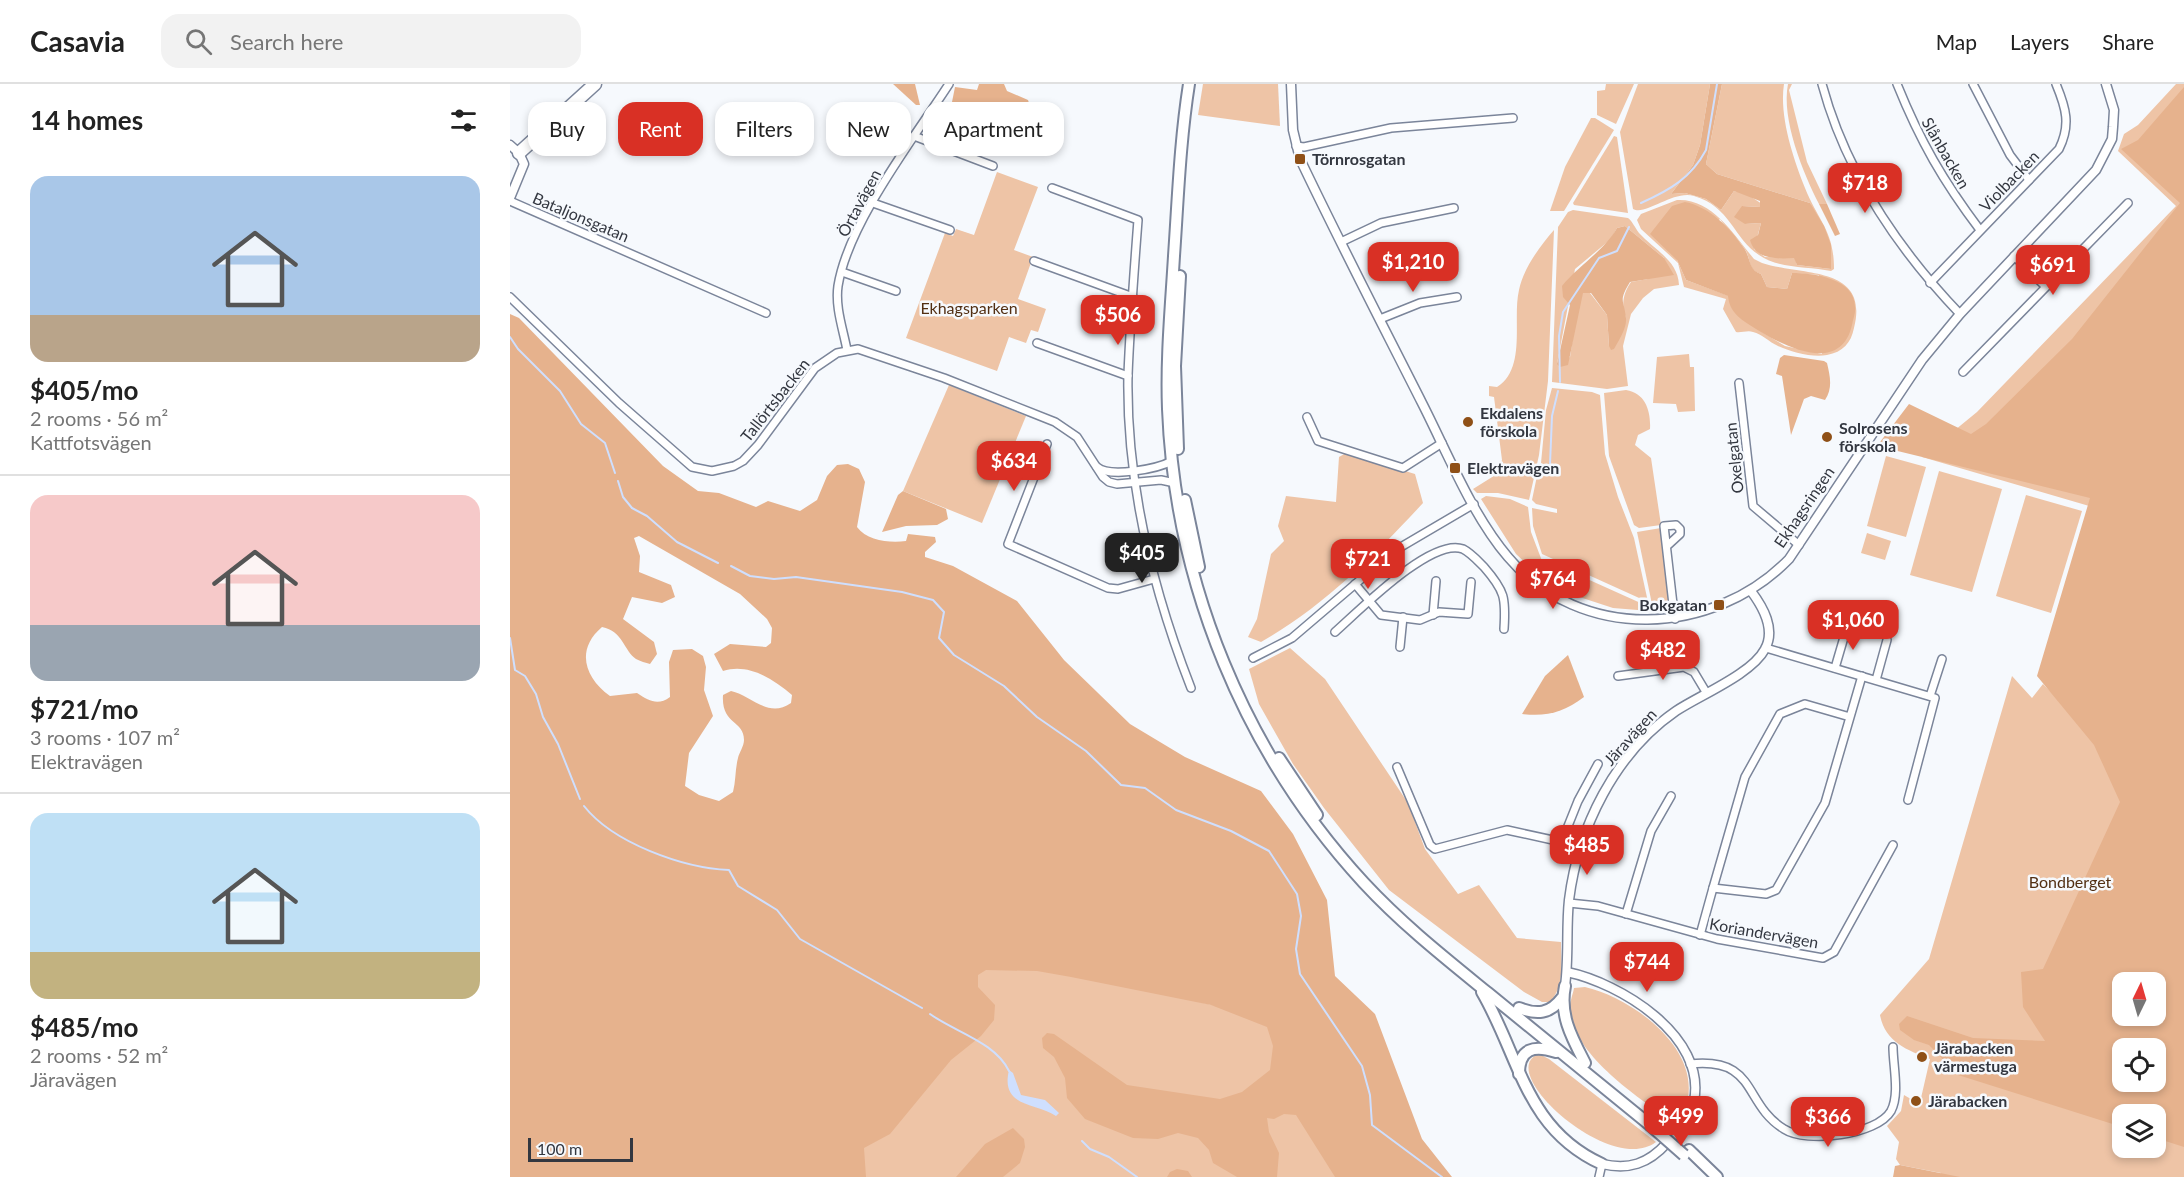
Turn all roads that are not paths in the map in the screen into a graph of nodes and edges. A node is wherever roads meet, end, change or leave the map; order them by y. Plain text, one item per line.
1 (595, 84) edge
2 (949, 84) edge
3 (1189, 84) edge
4 (1195, 84) edge
5 (1291, 84) edge
6 (1822, 84) edge
7 (1897, 84) edge
8 (1973, 84) edge
9 (2056, 84) edge
10 (2106, 84) edge
11 (1513, 118) dead end
12 (914, 136) junction
13 (1296, 146) junction
14 (515, 149) edge
15 (993, 166) dead end
16 (2029, 180) junction
17 (1052, 188) dead end
18 (510, 200) edge
19 (873, 203) junction
20 (2128, 203) dead end
21 (1454, 208) dead end
22 (950, 230) dead end
23 (1980, 230) junction
24 (1341, 242) junction
25 (2014, 256) junction
26 (1034, 261) dead end
27 (842, 272) junction
28 (1930, 283) junction
29 (2045, 286) junction
30 (896, 291) dead end
31 (510, 297) edge
32 (1133, 297) junction
33 (1457, 297) dead end
34 (766, 313) dead end
35 (1960, 314) junction
36 (1380, 319) junction
37 (1037, 343) dead end
38 (847, 350) junction
39 (1963, 372) dead end
40 (1128, 376) junction
41 (1739, 383) dead end
42 (1306, 417) dead end
43 (1442, 443) junction
44 (1047, 444) dead end
45 (1172, 461) junction
46 (1096, 467) junction
47 (1134, 471) junction
48 (1135, 482) junction
49 (1175, 483) junction
50 (1474, 504) junction
51 (1799, 545) junction
52 (1666, 546) dead end
53 (1154, 579) junction
54 (1436, 581) dead end
55 (1471, 582) dead end
56 (1355, 584) junction
57 (1750, 591) junction
58 (1370, 602) junction
59 (1433, 615) junction
60 (1403, 617) junction
61 (1675, 619) junction
62 (1847, 627) dead end
63 (1504, 629) dead end
64 (1335, 632) dead end
65 (1887, 640) dead end
66 (1400, 646) dead end
67 (1766, 648) junction
68 (1253, 658) dead end
69 (1942, 658) dead end
70 (1835, 668) junction
71 (1618, 676) dead end
72 (1862, 676) junction
73 (1876, 680) junction
74 (1191, 688) dead end
75 (1706, 692) junction
76 (1930, 696) junction
77 (1850, 717) junction
78 (1598, 764) dead end
79 (1397, 767) dead end
80 (1671, 796) dead end
81 (1908, 800) dead end
82 (1562, 841) junction
83 (1893, 845) dead end
84 (1580, 846) junction
85 (1713, 888) junction
86 (1569, 903) junction
87 (1626, 914) junction
88 (1700, 935) junction
89 (1567, 972) junction
90 (1477, 984) junction
91 (1564, 986) joint
92 (1562, 998) junction
93 (1519, 1008) junction
94 (1893, 1047) dead end
95 (1562, 1053) junction
96 (1585, 1063) junction
97 (1690, 1064) junction
98 (1519, 1074) junction
99 (1653, 1123) junction
100 (1687, 1152) junction
101 (1602, 1164) junction
102 (1599, 1177) edge
103 (1707, 1177) edge
104 (1717, 1177) edge

1 - 14 highway
2 - 12 street, Örtavägen
3 - 45 highway
4 - 93 highway
5 - 13 street, Ekhagsringen
6 - 28 street
7 - 23 street, Slånbacken
8 - 16 street
9 - 16 street, Violbacken
10 - 25 street, Ekhagsringen
11 - 13 street
12 - 15 street
12 - 19 street, Örtavägen
13 - 24 street, Ekhagsringen
14 - 18 street
16 - 23 street, Violbacken
17 - 32 street
18 - 34 street, Bataljonsgatan
19 - 22 street
19 - 27 street, Örtavägen
20 - 29 street
21 - 24 street
23 - 28 street, Violbacken
24 - 36 street, Ekhagsringen
25 - 29 street
25 - 35 street, Ekhagsringen
26 - 32 street
27 - 30 street
27 - 38 street, Örtavägen
28 - 35 street
29 - 39 street
31 - 38 street, Tallörtsbacken
32 - 40 street
33 - 36 street
35 - 51 street, Ekhagsringen
36 - 43 street, Ekhagsringen
37 - 40 street
38 - 46 street
40 - 47 street
41 - 51 street, Oxelgatan
42 - 43 street
43 - 50 street, Ekhagsringen
44 - 53 street
45 - 47 street
45 - 49 highway
46 - 47 street
46 - 48 street
47 - 48 street
48 - 49 street
48 - 53 street
49 - 90 highway
50 - 56 street
50 - 61 street, Ekhagsringen
51 - 57 street, Ekhagsringen
52 - 61 street
53 - 74 street
54 - 59 street
55 - 59 street
56 - 58 street
56 - 68 street
57 - 61 street, Ekhagsringen
57 - 67 street
58 - 60 street
58 - 63 street
58 - 64 street
59 - 60 street
60 - 66 street
62 - 70 street
65 - 73 street
67 - 70 street
67 - 75 street, Järavägen
69 - 76 street
70 - 72 street
71 - 75 street
72 - 73 street
72 - 77 street
73 - 76 street
75 - 84 street, Järavägen
76 - 81 street
77 - 85 street
77 - 85 street
78 - 82 street
79 - 82 street
80 - 87 street
82 - 84 street
83 - 88 street, Koriandervägen
84 - 86 street, Järavägen
85 - 88 street
86 - 87 street, Koriandervägen
86 - 89 street, Järavägen
87 - 88 street, Koriandervägen
89 - 91 street, Järavägen
89 - 97 street
90 - 95 highway
90 - 98 highway
91 - 92 highway
92 - 93 highway
92 - 96 highway
93 - 96 highway
94 - 97 street
95 - 98 highway
95 - 99 highway
96 - 99 highway
97 - 101 street
98 - 101 highway
99 - 100 highway, bridge
100 - 103 highway
100 - 104 highway
101 - 102 street

